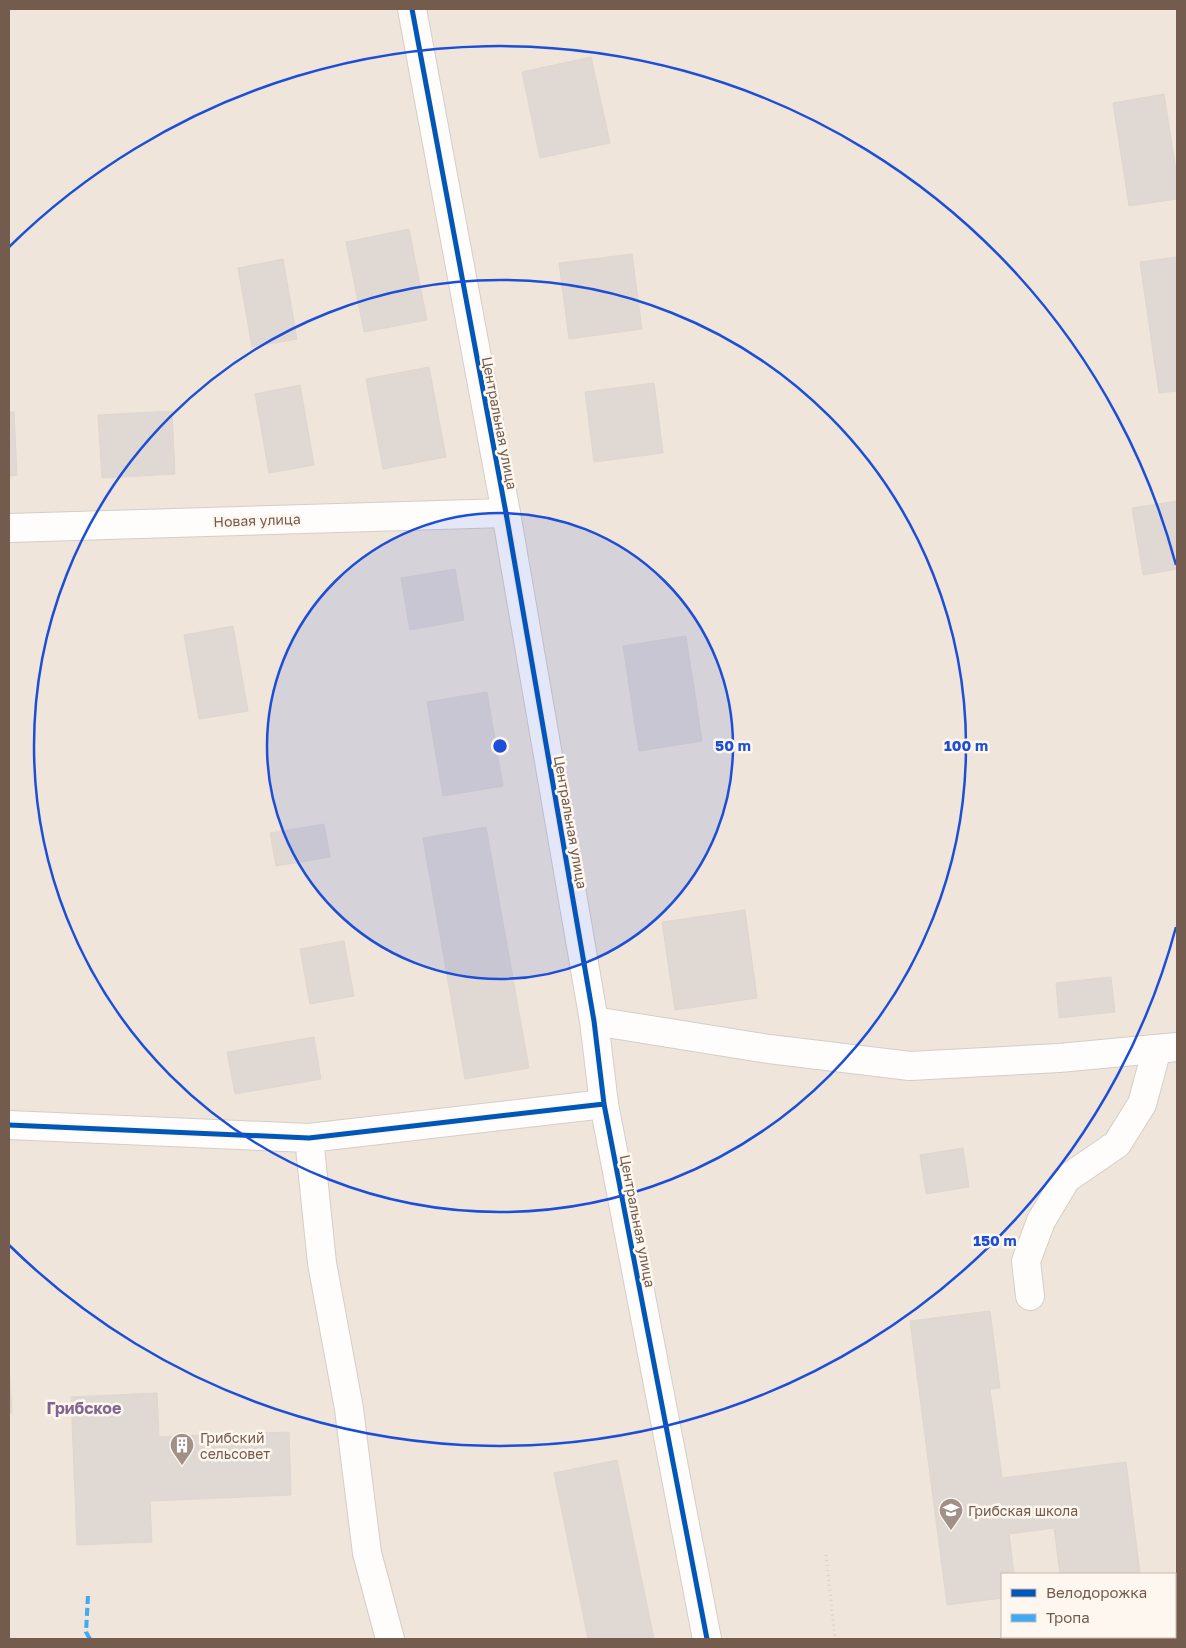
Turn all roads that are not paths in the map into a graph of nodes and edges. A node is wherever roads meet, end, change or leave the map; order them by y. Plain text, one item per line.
1 (412, 9) edge
2 (506, 513) junction
3 (9, 528) edge
4 (594, 1021) junction
5 (1167, 1048) edge
6 (604, 1104) junction
7 (9, 1125) edge
8 (310, 1138) junction
9 (1030, 1296) dead end
10 (390, 1639) edge
11 (707, 1639) edge

1 - 2 street, Центральная улица
2 - 3 street, Новая улица
2 - 4 street, Центральная улица
4 - 5 street
4 - 6 street, Центральная улица
5 - 9 street
6 - 8 street
6 - 11 street, Центральная улица
7 - 8 street
8 - 10 street

